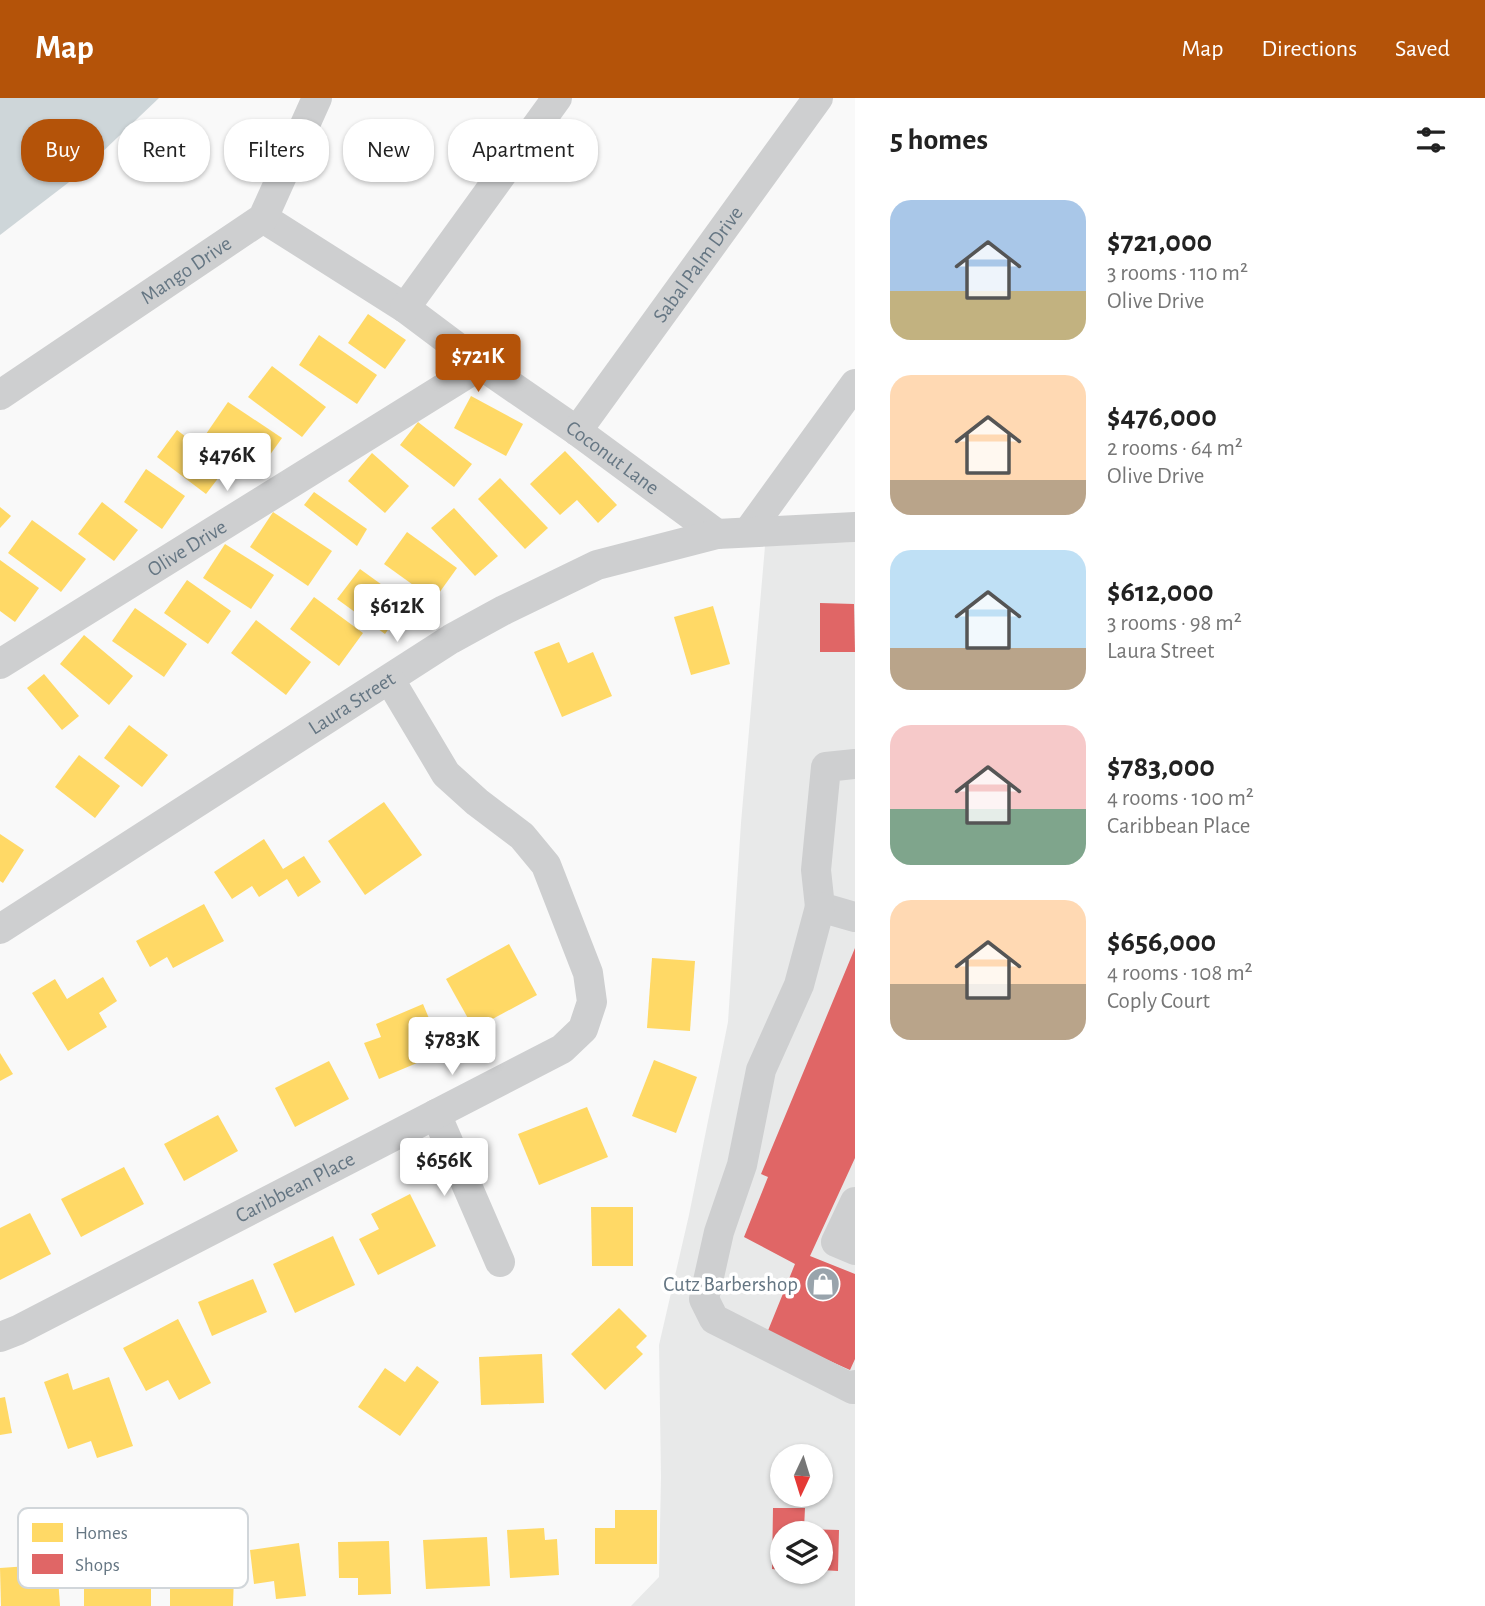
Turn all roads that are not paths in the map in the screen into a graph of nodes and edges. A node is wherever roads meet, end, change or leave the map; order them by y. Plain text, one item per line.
1 (317, 98) edge
2 (557, 98) edge
3 (818, 98) edge
4 (263, 218) junction
5 (405, 308) junction
6 (481, 365) junction
7 (855, 384) edge
8 (0, 395) edge
9 (577, 431) junction
10 (855, 527) edge
11 (748, 531) junction
12 (717, 534) junction
13 (0, 664) edge
14 (390, 680) junction
15 (855, 764) edge
16 (820, 907) junction
17 (855, 917) edge
18 (0, 929) edge
19 (436, 1114) junction
20 (855, 1202) edge
21 (855, 1250) edge
22 (499, 1262) dead end
23 (0, 1337) edge
24 (855, 1385) edge

1 - 4 street
2 - 5 street
3 - 9 street, Sabal Palm Drive
4 - 5 street, Coconut Lane
4 - 8 street, Mango Drive
5 - 6 street, Coconut Lane
6 - 9 street, Coconut Lane
6 - 13 street, Olive Drive
7 - 11 street
9 - 12 street, Coconut Lane
10 - 11 street, Laura Street
11 - 12 street, Laura Street
12 - 14 street, Laura Street
14 - 18 street, Laura Street
14 - 19 street, Caribbean Place
15 - 16 street
16 - 17 street
16 - 24 street
19 - 22 street
19 - 23 street, Caribbean Place
20 - 21 street

